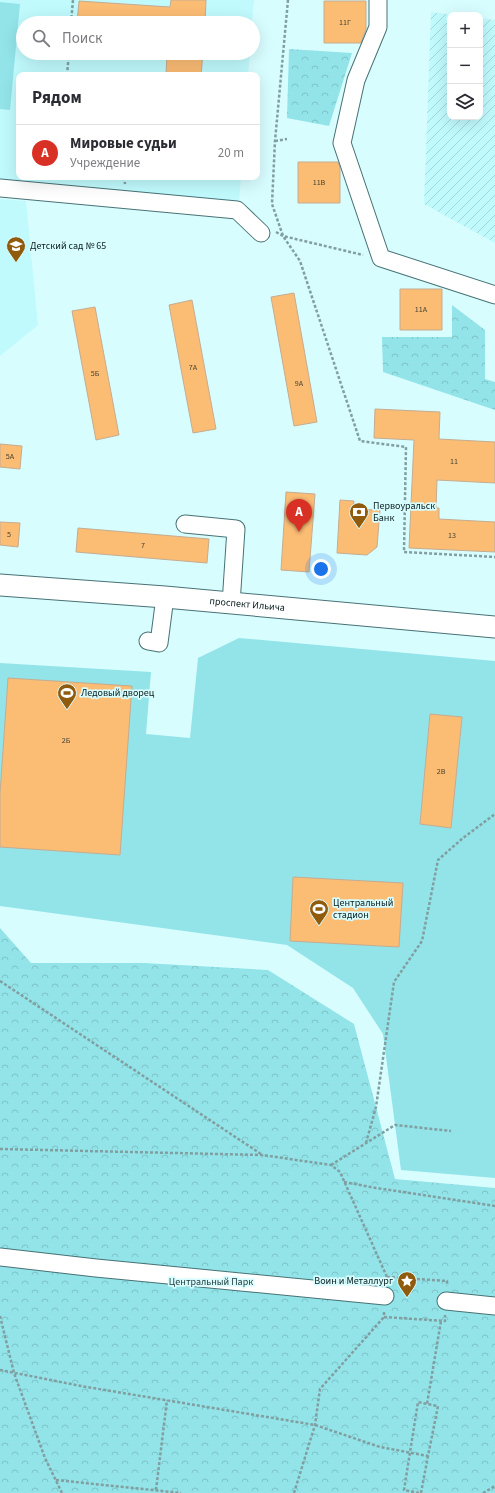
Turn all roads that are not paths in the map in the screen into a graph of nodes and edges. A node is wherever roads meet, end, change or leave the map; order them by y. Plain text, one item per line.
1 (378, 0) edge
2 (0, 188) edge
3 (261, 234) dead end
4 (495, 295) edge
5 (185, 524) dead end
6 (0, 585) edge
7 (165, 597) junction
8 (231, 604) junction
9 (495, 627) edge
10 (148, 641) dead end
11 (0, 1257) edge
12 (386, 1296) road end
13 (446, 1301) road end
14 (495, 1306) edge

1 - 4 street
2 - 3 street
5 - 8 street
6 - 7 main road, проспект Ильича
7 - 8 main road, проспект Ильича
7 - 10 street
8 - 9 main road, проспект Ильича
11 - 12 street
13 - 14 street

